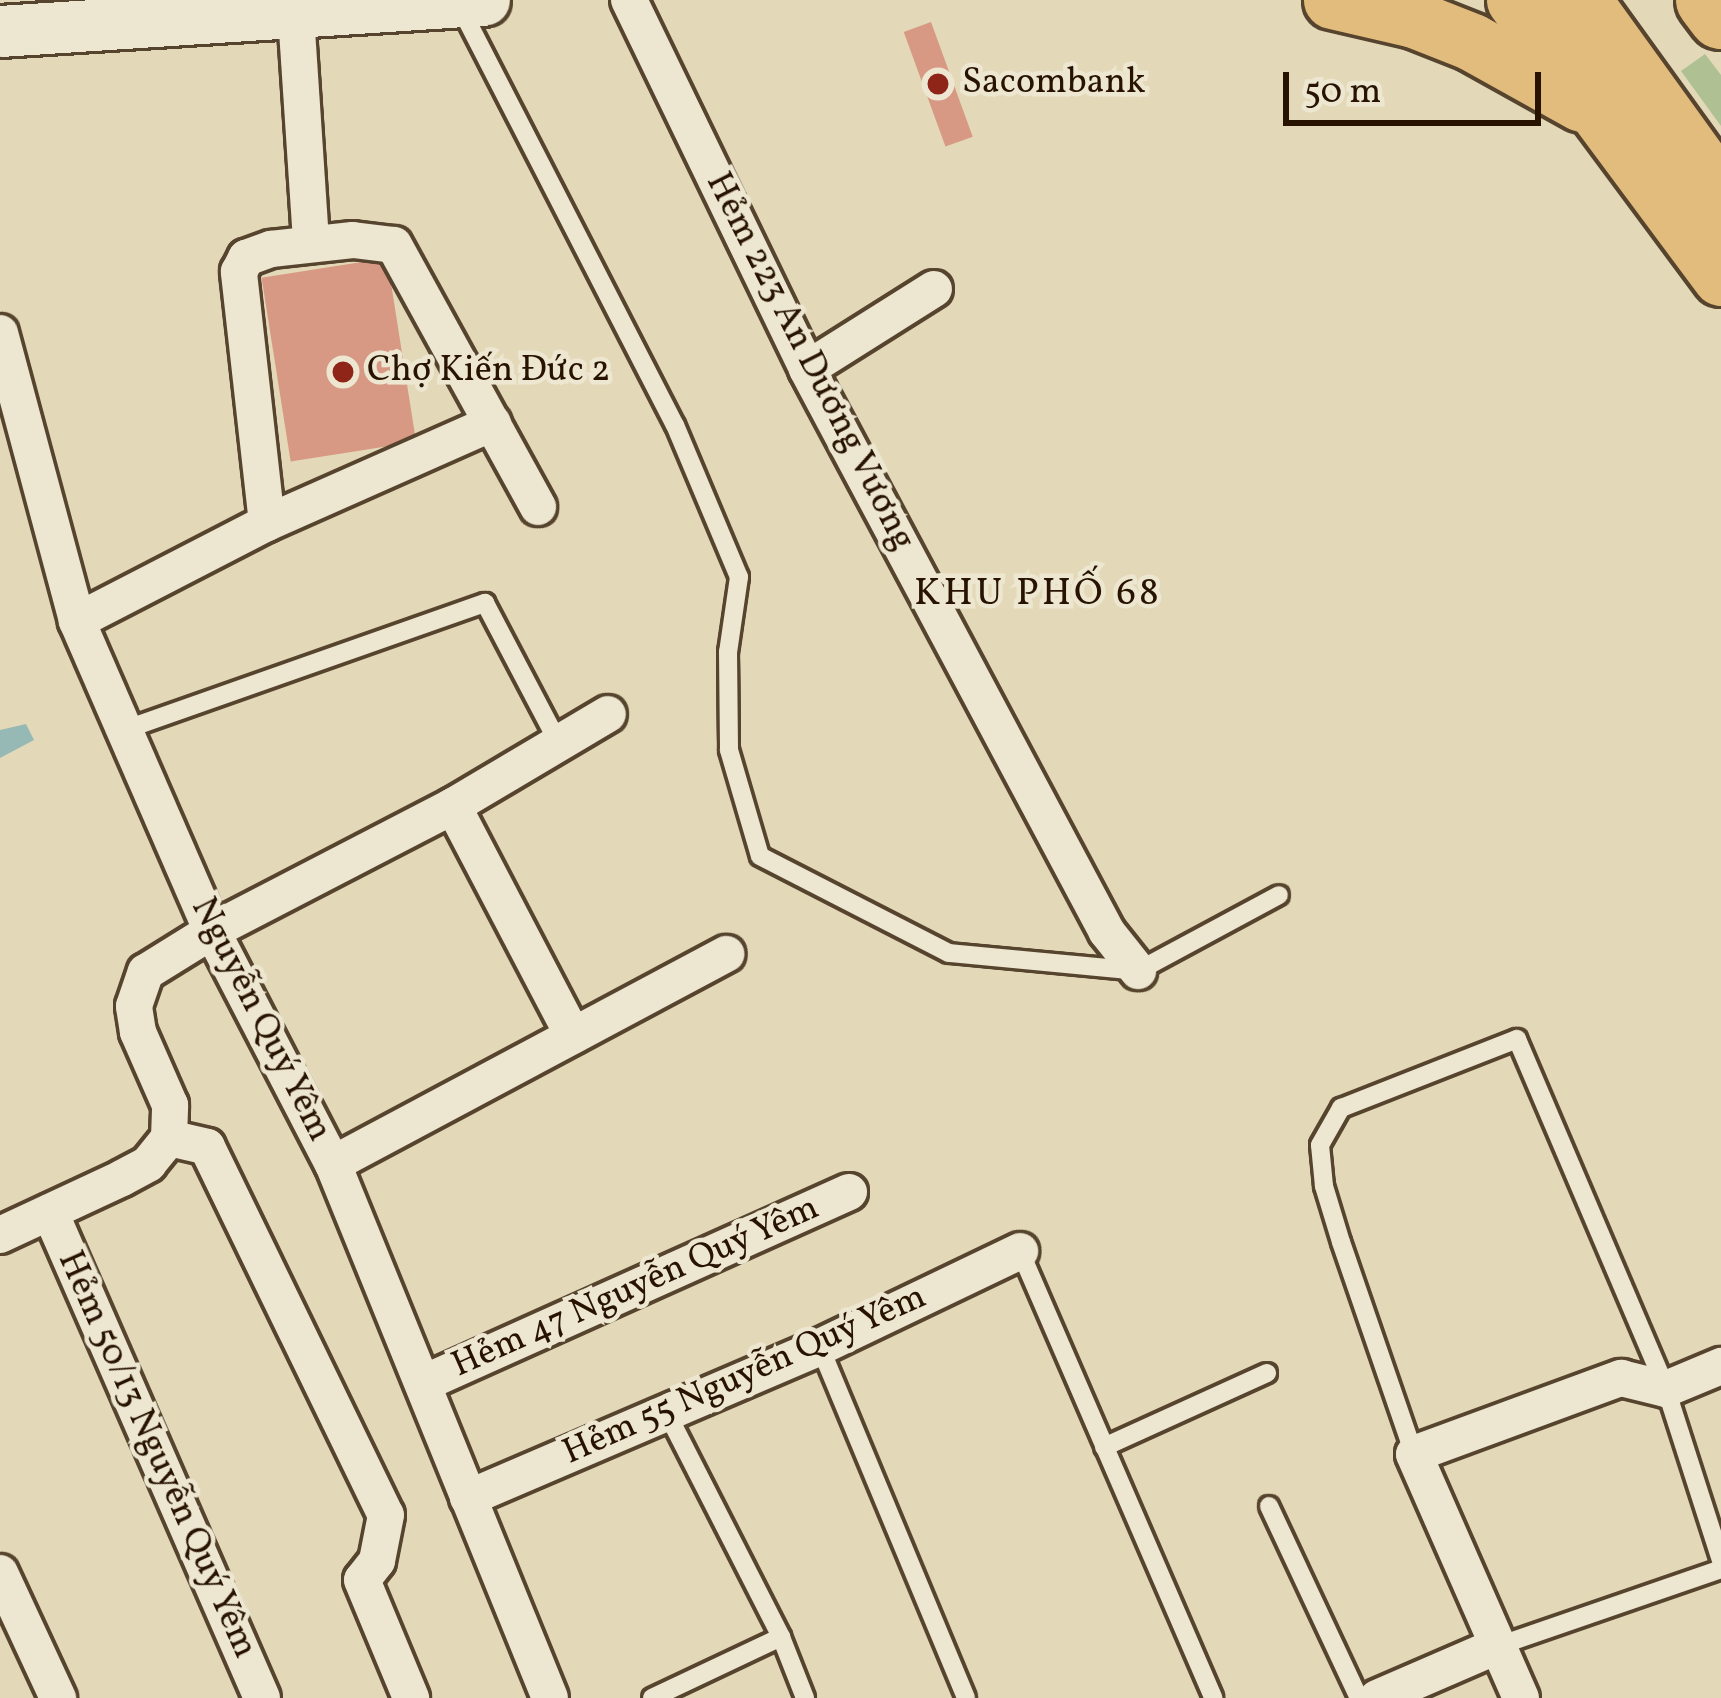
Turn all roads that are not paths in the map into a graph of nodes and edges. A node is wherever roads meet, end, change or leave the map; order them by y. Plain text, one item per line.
1 (629, 0) edge
2 (1332, 0) edge
3 (1516, 0) edge
4 (1577, 0) edge
5 (1708, 0) edge
6 (470, 1) edge
7 (296, 7) edge
8 (223, 10) edge
9 (1721, 16) edge
10 (0, 31) edge
11 (1611, 123) junction
12 (1721, 200) edge
13 (311, 242) junction
14 (1721, 277) edge
15 (934, 290) dead end
16 (0, 333) edge
17 (807, 369) junction
18 (493, 423) junction
19 (538, 507) dead end
20 (267, 523) junction
21 (77, 621) junction
22 (608, 714) dead end
23 (124, 730) junction
24 (559, 744) junction
25 (453, 806) junction
26 (1279, 895) dead end
27 (212, 931) junction
28 (727, 954) dead end
29 (1138, 971) junction
30 (573, 1036) junction
31 (169, 1138) junction
32 (333, 1164) junction
33 (850, 1192) dead end
34 (50, 1212) junction
35 (0, 1235) edge
36 (1020, 1251) joint
37 (820, 1347) junction
38 (1721, 1366) edge
39 (1267, 1373) dead end
40 (424, 1383) junction
41 (1666, 1389) junction
42 (668, 1412) junction
43 (1104, 1447) junction
44 (1414, 1454) junction
45 (468, 1498) junction
46 (1269, 1506) dead end
47 (1721, 1560) edge
48 (1721, 1569) edge
49 (0, 1573) edge
50 (781, 1636) junction
51 (1495, 1647) junction
52 (58, 1698) edge
53 (262, 1698) edge
54 (411, 1698) edge
55 (550, 1698) edge
56 (652, 1698) edge
57 (806, 1698) edge
58 (966, 1698) edge
59 (1213, 1698) edge
60 (1359, 1698) edge
61 (1377, 1698) edge
62 (1520, 1698) edge

1 - 17 street, Hẻm 223 An Dương Vương
2 - 11 main road
3 - 11 main road
4 - 12 highway
5 - 9 highway
6 - 7 main road
6 - 29 lane
7 - 8 main road
7 - 13 street
8 - 10 main road
11 - 14 main road
13 - 18 street
13 - 20 street
15 - 17 street
16 - 21 street, Nguyễn Quý Yêm
17 - 29 street, Hẻm 223 An Dương Vương
18 - 19 street
18 - 20 street
20 - 21 street
21 - 23 street, Nguyễn Quý Yêm
22 - 24 street
23 - 24 lane
23 - 27 street, Nguyễn Quý Yêm
24 - 25 street
25 - 27 street
25 - 30 street
26 - 29 lane
27 - 31 street
27 - 32 street, Nguyễn Quý Yêm
28 - 30 street
30 - 32 street
31 - 34 street
31 - 54 street
32 - 40 street, Nguyễn Quý Yêm
33 - 40 street, Hẻm 47 Nguyễn Quý Yêm
34 - 35 street
34 - 53 street, Hẻm 50/13 Nguyễn Quý Yêm
36 - 37 street, Hẻm 55 Nguyễn Quý Yêm
36 - 43 lane
37 - 42 street, Hẻm 55 Nguyễn Quý Yêm
37 - 58 lane
38 - 41 street
39 - 43 lane
40 - 45 street, Nguyễn Quý Yêm
41 - 44 street
41 - 44 lane
41 - 47 lane
42 - 45 street, Hẻm 55 Nguyễn Quý Yêm
42 - 50 lane
43 - 59 lane
44 - 51 street
45 - 55 street, Nguyễn Quý Yêm
46 - 60 lane
48 - 51 lane
49 - 52 street
50 - 56 lane
50 - 57 lane
51 - 61 street
51 - 62 street

